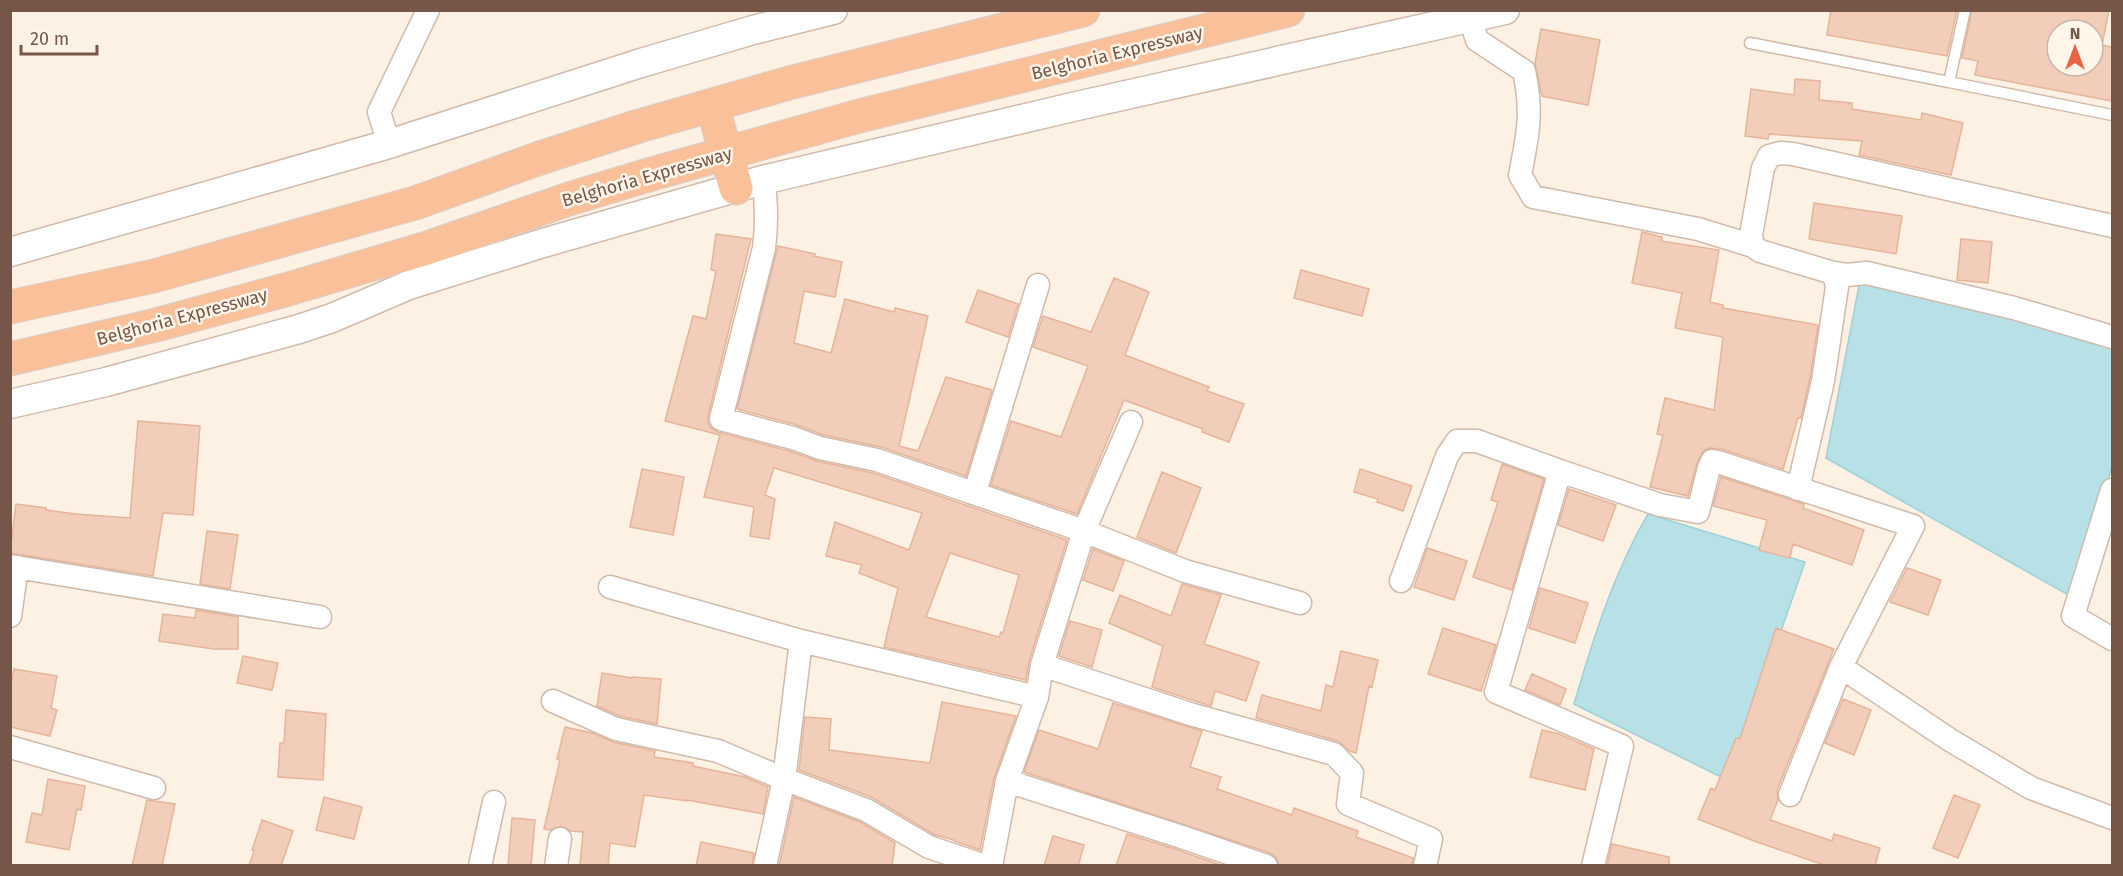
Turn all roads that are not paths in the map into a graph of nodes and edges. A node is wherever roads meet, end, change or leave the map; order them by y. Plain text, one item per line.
1 (428, 10) edge
2 (833, 10) edge
3 (1083, 10) edge
4 (1288, 10) edge
5 (1505, 10) edge
6 (1965, 10) edge
7 (782, 17) edge
8 (1470, 18) junction
9 (1750, 43) dead end
10 (1949, 82) junction
11 (712, 105) junction
12 (2112, 115) edge
13 (389, 144) junction
14 (726, 154) junction
15 (749, 184) junction
16 (2112, 226) edge
17 (1753, 246) junction
18 (10, 252) edge
19 (1830, 272) junction
20 (1038, 285) dead end
21 (10, 307) edge
22 (2112, 337) edge
23 (10, 359) edge
24 (10, 404) edge
25 (1131, 422) dead end
26 (1560, 471) junction
27 (1797, 489) junction
28 (2112, 490) edge
29 (975, 492) junction
30 (1084, 531) junction
31 (14, 566) edge
32 (1401, 581) dead end
33 (610, 587) dead end
34 (1300, 603) dead end
35 (10, 616) edge
36 (320, 617) dead end
37 (2112, 639) edge
38 (801, 641) junction
39 (1042, 665) junction
40 (1841, 667) junction
41 (1037, 697) junction
42 (553, 701) dead end
43 (10, 747) edge
44 (784, 779) junction
45 (1007, 781) junction
46 (154, 788) dead end
47 (1790, 795) dead end
48 (494, 802) dead end
49 (2112, 818) edge
50 (560, 839) dead end
51 (972, 863) edge
52 (480, 866) edge
53 (556, 866) edge
54 (765, 866) edge
55 (991, 866) edge
56 (1266, 866) edge
57 (1425, 866) edge
58 (1593, 866) edge

1 - 13 street
2 - 7 street
3 - 11 highway
4 - 14 highway, Belghoria Expressway
5 - 8 street
6 - 10 lane
7 - 13 street
8 - 15 street
8 - 17 street
9 - 10 lane
10 - 12 lane
11 - 14 highway
11 - 21 highway
13 - 18 street
14 - 15 highway
14 - 23 highway, Belghoria Expressway
15 - 24 street
15 - 29 street
16 - 17 street
17 - 19 street
19 - 22 street
19 - 27 street
20 - 29 street
25 - 30 street
26 - 27 street
26 - 32 street
26 - 58 street
27 - 40 street
28 - 37 street
29 - 30 street
30 - 34 street
30 - 39 street
31 - 35 street
31 - 36 street
33 - 38 street
38 - 41 street
38 - 44 street
39 - 41 street
39 - 57 street
40 - 47 street
40 - 49 street
41 - 45 street
42 - 44 street
43 - 46 street
44 - 51 street
44 - 54 street
45 - 55 street
45 - 56 street
48 - 52 street
50 - 53 street

